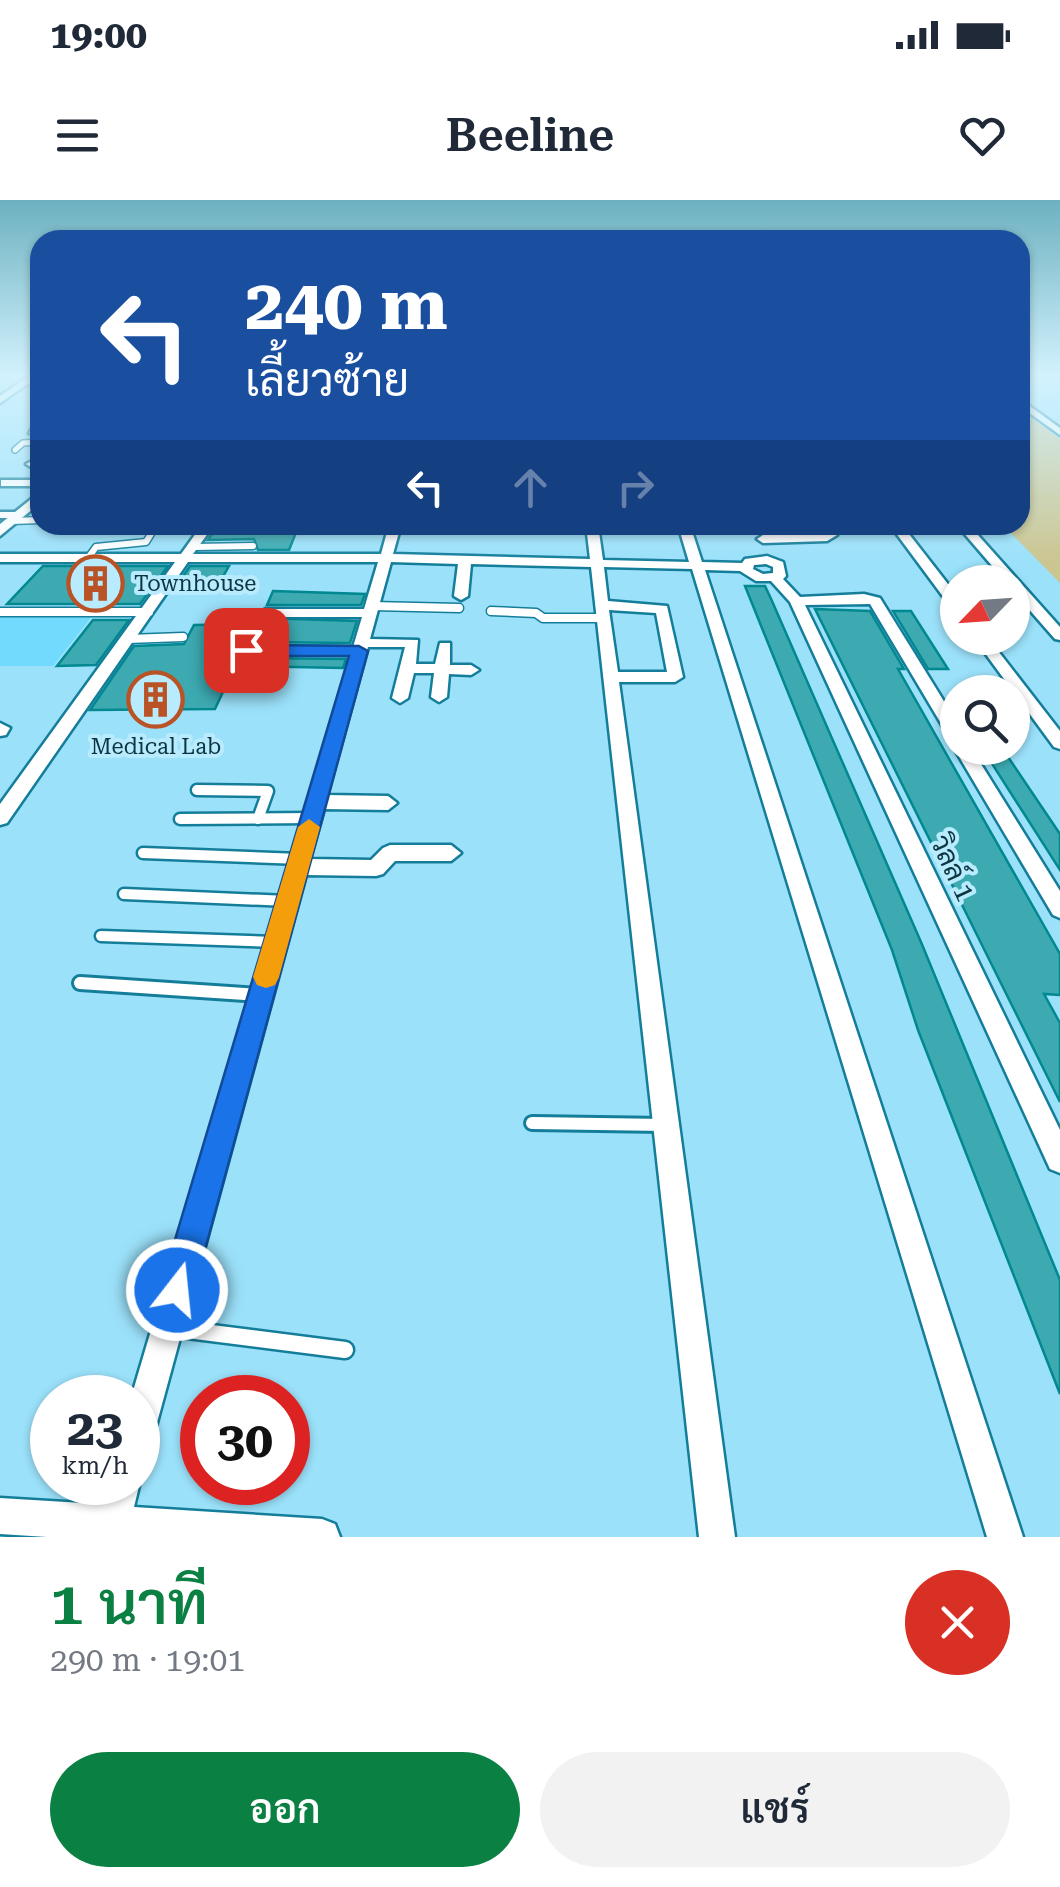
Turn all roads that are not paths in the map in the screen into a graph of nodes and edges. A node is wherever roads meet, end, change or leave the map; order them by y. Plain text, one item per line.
1 (30, 443) edge
2 (15, 450) dead end
3 (1, 483) edge
4 (30, 483) edge
5 (30, 504) edge
6 (8, 521) edge
7 (151, 535) edge
8 (201, 535) edge
9 (392, 535) edge
10 (593, 535) edge
11 (687, 535) edge
12 (762, 535) edge
13 (787, 535) edge
14 (904, 535) edge
15 (972, 535) edge
16 (763, 538) junction
17 (252, 546) dead end
18 (190, 552) junction
19 (0, 558) edge
20 (88, 558) junction
21 (386, 558) junction
22 (465, 560) junction
23 (767, 560) junction
24 (597, 564) junction
25 (696, 566) junction
26 (744, 567) junction
27 (775, 578) junction
28 (940, 582) edge
29 (796, 601) junction
30 (460, 602) joint
31 (1030, 608) edge
32 (1036, 608) junction
33 (371, 610) junction
34 (491, 611) dead end
35 (0, 612) edge
36 (151, 612) junction
37 (603, 612) junction
38 (266, 613) dead end
39 (1060, 636) edge
40 (183, 637) dead end
41 (128, 639) junction
42 (445, 646) dead end
43 (360, 647) junction
44 (246, 650) dead end
45 (994, 655) edge
46 (407, 668) junction
47 (442, 670) junction
48 (471, 670) dead end
49 (611, 677) junction
50 (438, 697) dead end
51 (400, 698) dead end
52 (940, 708) edge
53 (1060, 743) edge
54 (973, 765) edge
55 (197, 790) dead end
56 (388, 804) dead end
57 (314, 810) junction
58 (0, 818) edge
59 (258, 818) junction
60 (180, 820) dead end
61 (143, 853) dead end
62 (451, 853) dead end
63 (299, 863) junction
64 (124, 894) dead end
65 (288, 900) junction
66 (1060, 909) edge
67 (101, 936) dead end
68 (276, 942) junction
69 (80, 983) dead end
70 (261, 995) junction
71 (532, 1124) dead end
72 (666, 1126) junction
73 (1060, 1159) edge
74 (166, 1328) junction
75 (345, 1350) dead end
76 (153, 1375) edge
77 (0, 1516) edge
78 (110, 1528) edge
79 (322, 1537) edge
80 (717, 1537) edge
81 (1006, 1537) edge

1 - 2 lane
3 - 4 street
5 - 6 street
7 - 20 lane
8 - 18 street
9 - 21 street
10 - 24 street
11 - 25 street
12 - 16 street
13 - 16 street
14 - 28 street
15 - 32 street
16 - 23 street
17 - 18 lane
18 - 20 street
18 - 21 street
18 - 36 street
19 - 20 street
21 - 22 street
21 - 33 street
22 - 24 street
22 - 30 street
23 - 26 street
23 - 27 street
24 - 25 street
24 - 37 street
25 - 26 street
25 - 81 street
26 - 27 street
27 - 29 street, วิลล์ 1
29 - 52 street
29 - 73 street, วิลล์ 1
30 - 33 lane
31 - 32 street
32 - 39 street
33 - 38 street
33 - 43 street
34 - 37 lane
35 - 36 lane
36 - 41 street
37 - 49 street
37 - 49 street
40 - 41 lane
41 - 58 street
42 - 47 street
43 - 44 street
43 - 46 street
43 - 57 street
45 - 53 street
46 - 47 street
46 - 51 street
47 - 48 street
47 - 50 street
49 - 72 street
54 - 66 street
55 - 59 lane
56 - 57 street
57 - 59 lane
57 - 63 street
59 - 60 lane
61 - 63 lane
62 - 63 street
63 - 65 street
64 - 65 lane
65 - 68 street
67 - 68 lane
68 - 70 street
69 - 70 lane
70 - 74 street
71 - 72 lane
72 - 80 street
74 - 75 lane
74 - 76 street
77 - 78 street
78 - 79 street

